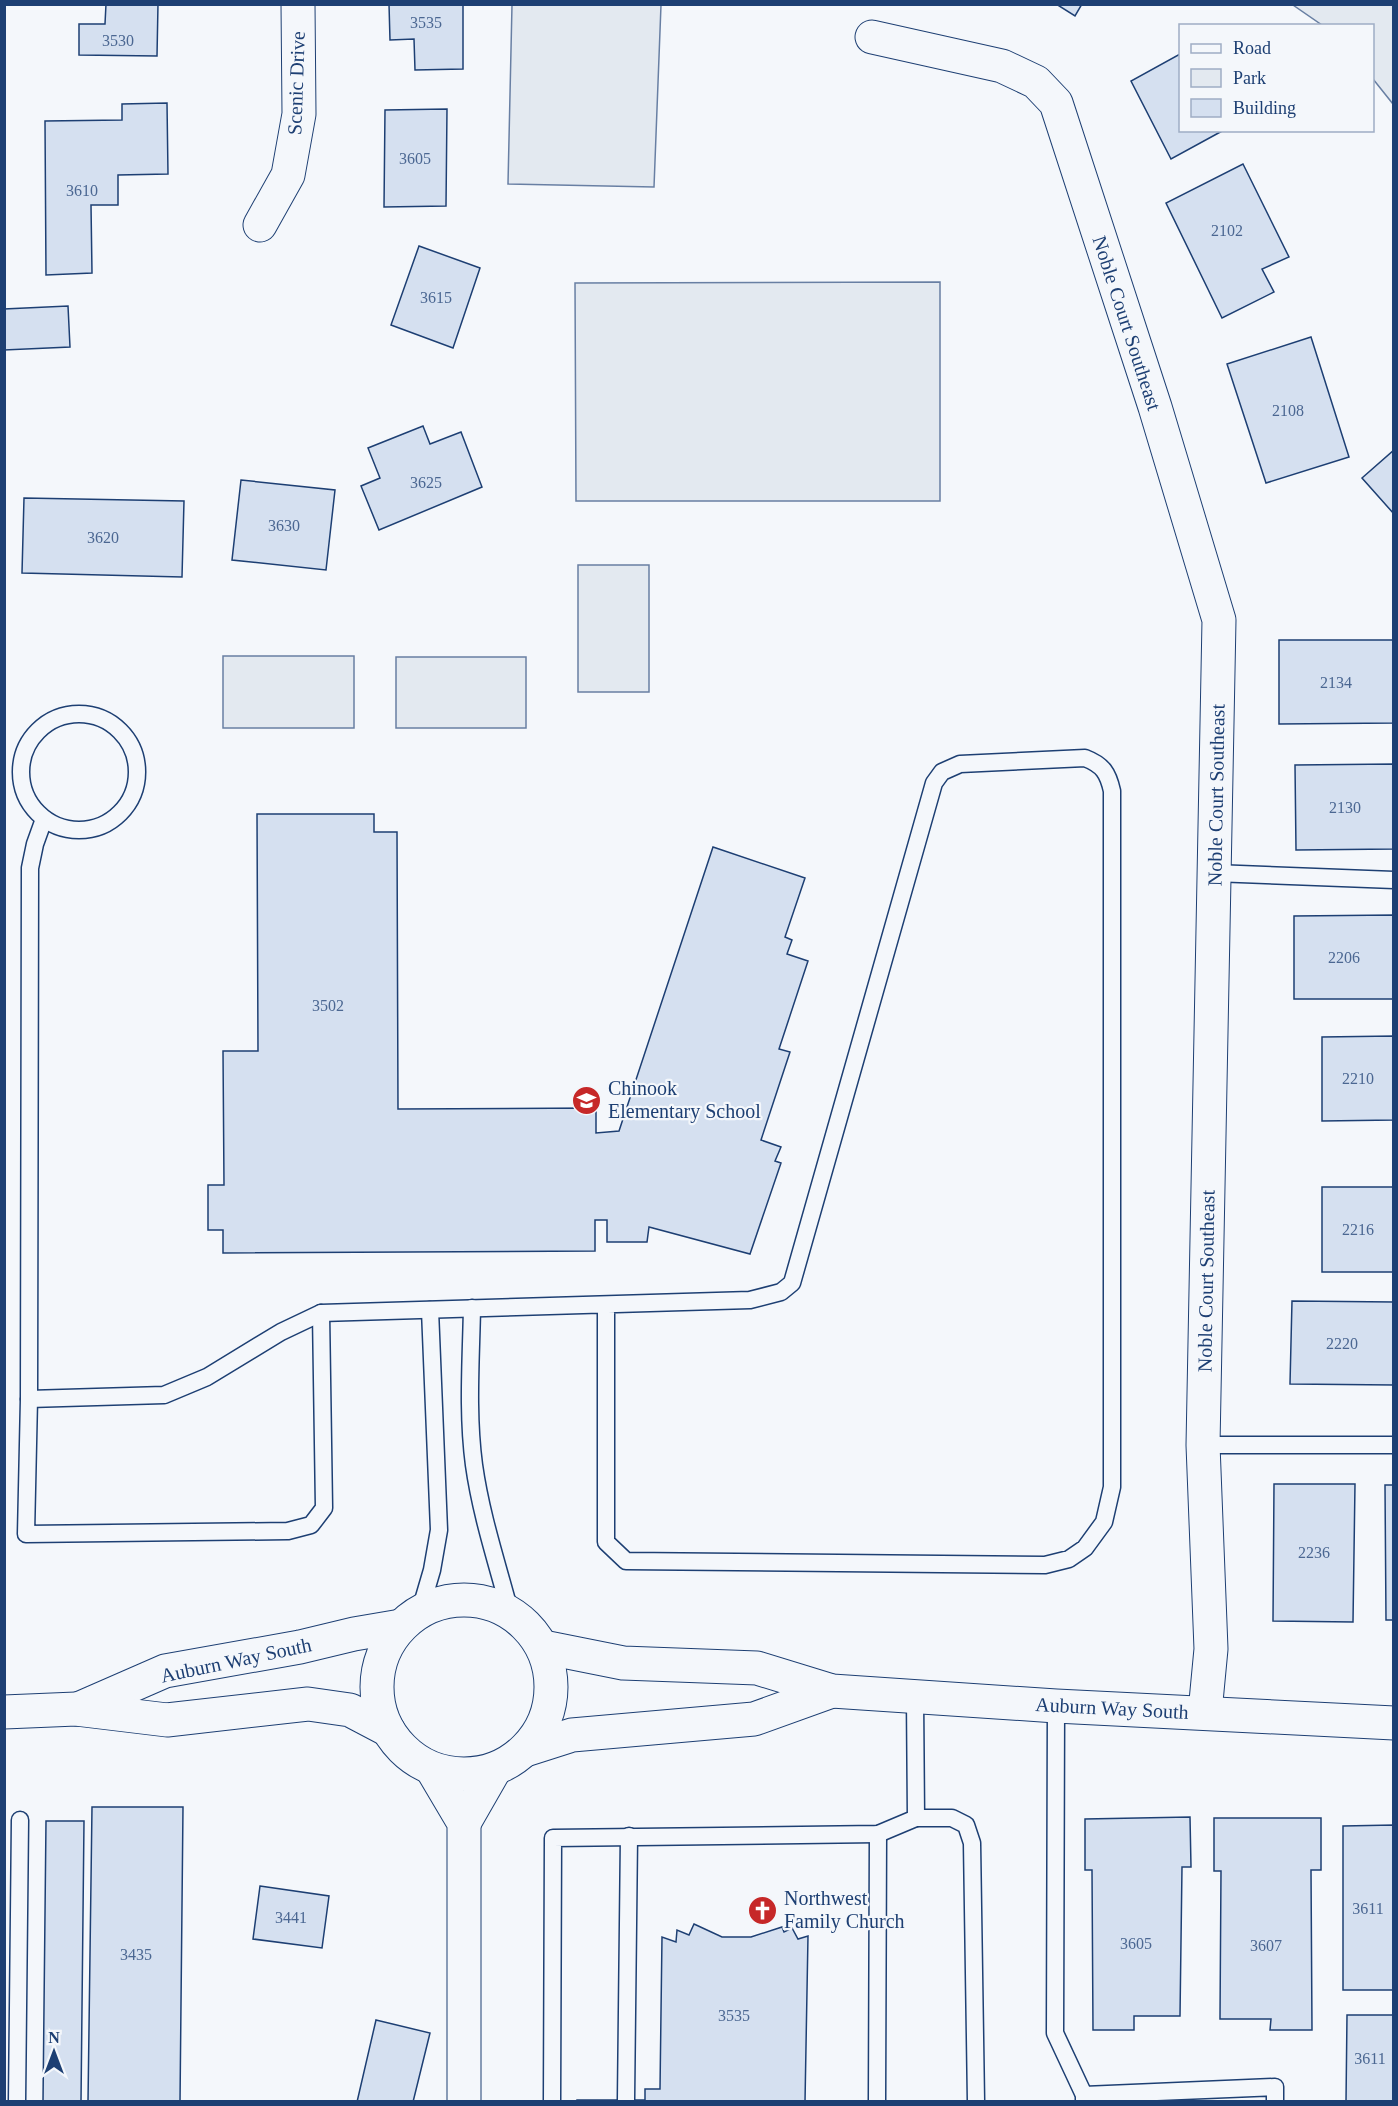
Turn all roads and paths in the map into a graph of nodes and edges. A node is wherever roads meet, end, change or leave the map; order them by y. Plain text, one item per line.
1 (298, 4) edge
2 (872, 37) dead end
3 (260, 225) dead end
4 (44, 819) junction
5 (1214, 873) junction
6 (1394, 880) edge
7 (606, 1305) junction
8 (472, 1308) junction
9 (430, 1310) junction
10 (321, 1313) junction
11 (29, 1399) junction
12 (1203, 1445) junction
13 (1394, 1445) edge
14 (510, 1612) junction
15 (410, 1619) junction
16 (543, 1647) junction
17 (832, 1691) junction
18 (915, 1698) junction
19 (1056, 1706) junction
20 (76, 1709) junction
21 (4, 1712) edge
22 (1205, 1712) junction
23 (1394, 1723) edge
24 (388, 1730) junction
25 (525, 1750) junction
26 (432, 1769) junction
27 (495, 1769) junction
28 (916, 1818) junction
29 (20, 1820) dead end
30 (464, 1823) junction
31 (878, 1834) junction
32 (629, 1836) junction
33 (1084, 2098) edge
34 (626, 2100) edge
35 (17, 2102) edge
36 (464, 2102) edge
37 (552, 2102) edge
38 (877, 2102) edge
39 (976, 2102) edge
40 (1275, 2102) edge

1 - 3 street, Scenic Drive
2 - 5 street, Noble Court Southeast
4 - 4 lane
4 - 11 lane
5 - 6 lane
5 - 12 street, Noble Court Southeast
7 - 7 lane
7 - 8 lane
8 - 9 lane
8 - 14 lane
9 - 10 lane
9 - 15 lane
10 - 11 lane
10 - 11 lane
12 - 13 lane
12 - 22 street, Noble Court Southeast
14 - 15 street, Auburn Way South
14 - 16 street, Auburn Way South
15 - 20 street, Auburn Way South
15 - 24 street, Auburn Way South
16 - 17 street, Auburn Way South
16 - 25 street, Auburn Way South
17 - 18 street, Auburn Way South
17 - 25 street, Auburn Way South
18 - 19 street, Auburn Way South
18 - 28 lane
19 - 22 street, Auburn Way South
19 - 33 lane
20 - 21 street, Auburn Way South
20 - 24 street, Auburn Way South
22 - 23 street, Auburn Way South
24 - 26 street, Auburn Way South
25 - 27 street, Auburn Way South
26 - 27 street, Auburn Way South
26 - 30 street
27 - 30 street
28 - 31 lane
28 - 39 lane
29 - 35 lane
30 - 36 street
31 - 32 lane
31 - 38 lane
32 - 34 lane
32 - 37 lane
33 - 40 lane

